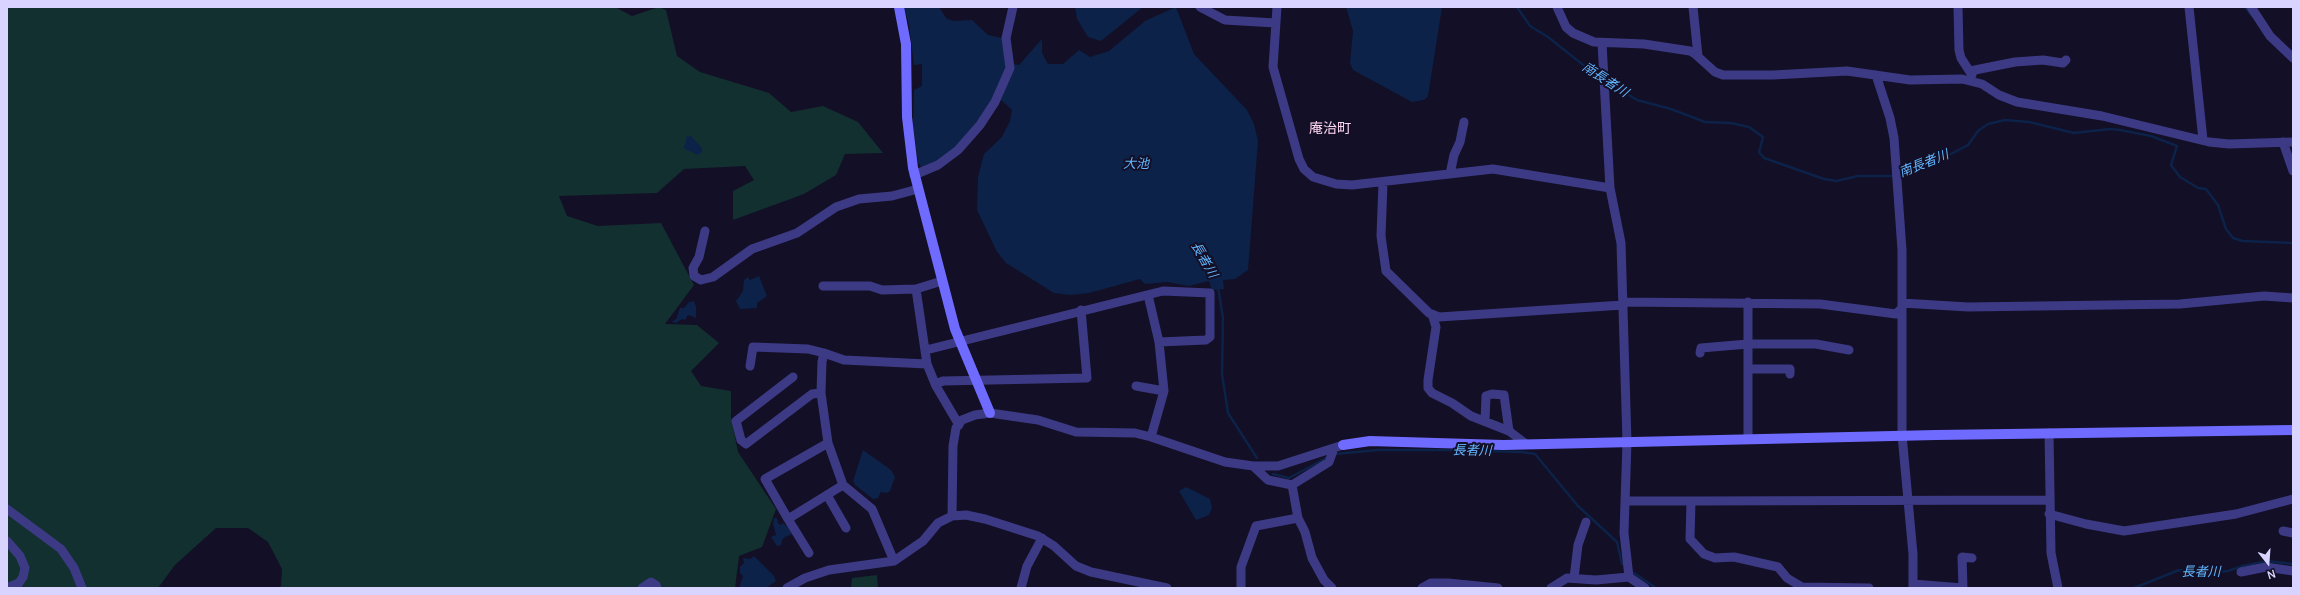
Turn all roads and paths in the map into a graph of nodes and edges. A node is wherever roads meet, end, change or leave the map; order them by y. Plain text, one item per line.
1 (899, 7) edge
2 (1013, 7) edge
3 (1200, 7) edge
4 (1277, 7) edge
5 (1557, 7) edge
6 (1693, 7) edge
7 (1958, 7) edge
8 (2189, 7) edge
9 (2251, 7) edge
10 (1275, 22) junction
11 (1602, 43) junction
12 (1698, 56) junction
13 (2293, 58) edge
14 (2066, 60) dead end
15 (1970, 71) junction
16 (1876, 75) junction
17 (1978, 83) junction
18 (1464, 122) dead end
19 (2204, 140) junction
20 (2283, 142) junction
21 (2293, 142) edge
22 (2293, 171) edge
23 (1450, 174) junction
24 (914, 175) junction
25 (1383, 183) junction
26 (1610, 188) junction
27 (918, 189) junction
28 (705, 231) dead end
29 (942, 281) junction
30 (822, 286) dead end
31 (916, 289) junction
32 (1148, 295) junction
33 (2293, 298) edge
34 (1748, 302) junction
35 (1623, 303) junction
36 (1902, 306) junction
37 (1082, 310) junction
38 (1432, 314) junction
39 (960, 342) junction
40 (1159, 342) junction
41 (1748, 344) junction
42 (926, 350) junction
43 (1849, 350) dead end
44 (824, 353) junction
45 (1700, 353) dead end
46 (928, 364) junction
47 (750, 366) dead end
48 (1748, 369) junction
49 (1790, 374) dead end
50 (793, 377) dead end
51 (977, 381) junction
52 (936, 384) junction
53 (1136, 386) dead end
54 (1164, 391) junction
55 (821, 393) junction
56 (990, 413) junction
57 (1485, 421) junction
58 (959, 425) junction
59 (2293, 430) edge
60 (1509, 431) junction
61 (2049, 433) junction
62 (1151, 436) junction
63 (1902, 436) junction
64 (1748, 439) junction
65 (1627, 442) junction
66 (828, 443) junction
67 (1526, 444) junction
68 (1335, 451) junction
69 (1253, 466) junction
70 (843, 485) junction
71 (1292, 485) junction
72 (827, 495) junction
73 (2293, 499) edge
74 (2049, 500) junction
75 (1626, 501) junction
76 (1691, 501) junction
77 (1907, 502) junction
78 (7, 509) edge
79 (2049, 514) junction
80 (952, 516) junction
81 (1298, 518) junction
82 (788, 519) junction
83 (1586, 522) dead end
84 (846, 528) dead end
85 (2282, 531) dead end
86 (2293, 533) edge
87 (1042, 538) junction
88 (7, 542) edge
89 (809, 553) dead end
90 (1972, 558) dead end
91 (894, 561) junction
92 (2293, 571) edge
93 (2240, 572) dead end
94 (1629, 577) junction
95 (1574, 578) junction
96 (1787, 578) junction
97 (1143, 585) edge
98 (1913, 586) edge
99 (7, 588) edge
100 (82, 588) edge
101 (642, 588) edge
102 (657, 588) edge
103 (787, 588) edge
104 (1021, 588) edge
105 (1167, 588) edge
106 (1241, 588) edge
107 (1332, 588) edge
108 (1422, 588) edge
109 (1498, 588) edge
110 (1551, 588) edge
111 (1645, 588) edge
112 (1787, 588) edge
113 (1869, 588) edge
114 (1963, 588) edge
115 (2058, 588) edge

1 - 24 street
2 - 24 street
3 - 10 street
4 - 10 street
5 - 11 street
6 - 12 street
7 - 15 street
8 - 19 street
9 - 13 street
10 - 25 street
11 - 12 street
11 - 26 street
12 - 16 street
14 - 15 street
15 - 17 street
16 - 17 street
16 - 36 street
17 - 19 street
18 - 23 street
19 - 20 street
20 - 21 street
20 - 22 street
23 - 25 street
23 - 26 street
24 - 27 street
25 - 38 street
26 - 35 street
27 - 28 street
27 - 29 street
29 - 31 street
29 - 39 street
30 - 31 street
31 - 42 street
32 - 37 street
32 - 40 street
32 - 40 street
33 - 36 street
34 - 35 street
34 - 36 street
34 - 41 street
35 - 38 street
35 - 65 street
36 - 63 street
37 - 39 street
37 - 51 street
38 - 57 street
39 - 42 street
39 - 51 street
40 - 54 street
41 - 43 street
41 - 45 street
41 - 48 street
42 - 46 street
44 - 46 street
44 - 47 street
44 - 55 street
46 - 52 street
48 - 49 street
48 - 64 street
50 - 55 street
51 - 52 street
51 - 56 street
52 - 58 street
53 - 54 street
54 - 62 street
55 - 66 street
56 - 58 street
56 - 62 street
57 - 60 street
57 - 60 street
58 - 80 street
59 - 61 street
60 - 67 street
61 - 63 street
61 - 74 street
62 - 69 street
63 - 64 street
63 - 77 street
64 - 65 street
65 - 67 street
65 - 75 street
66 - 70 street
66 - 82 street
67 - 68 street
68 - 69 street
68 - 71 street
69 - 71 street
70 - 72 street
70 - 91 street
71 - 81 street
72 - 82 street
72 - 84 street
73 - 79 street
74 - 77 street
74 - 79 street
75 - 76 street
75 - 94 street
76 - 77 street
76 - 96 street
77 - 98 street
78 - 100 street
79 - 115 street
80 - 87 street
80 - 91 street
81 - 106 street
81 - 107 street
82 - 89 street
83 - 95 street
85 - 86 street
87 - 97 street
87 - 104 street
88 - 99 street
90 - 114 street
91 - 103 street
92 - 93 street
94 - 95 street
94 - 111 street
95 - 110 street
96 - 112 street
96 - 113 street
97 - 105 street
98 - 114 street
101 - 102 street
108 - 109 street

